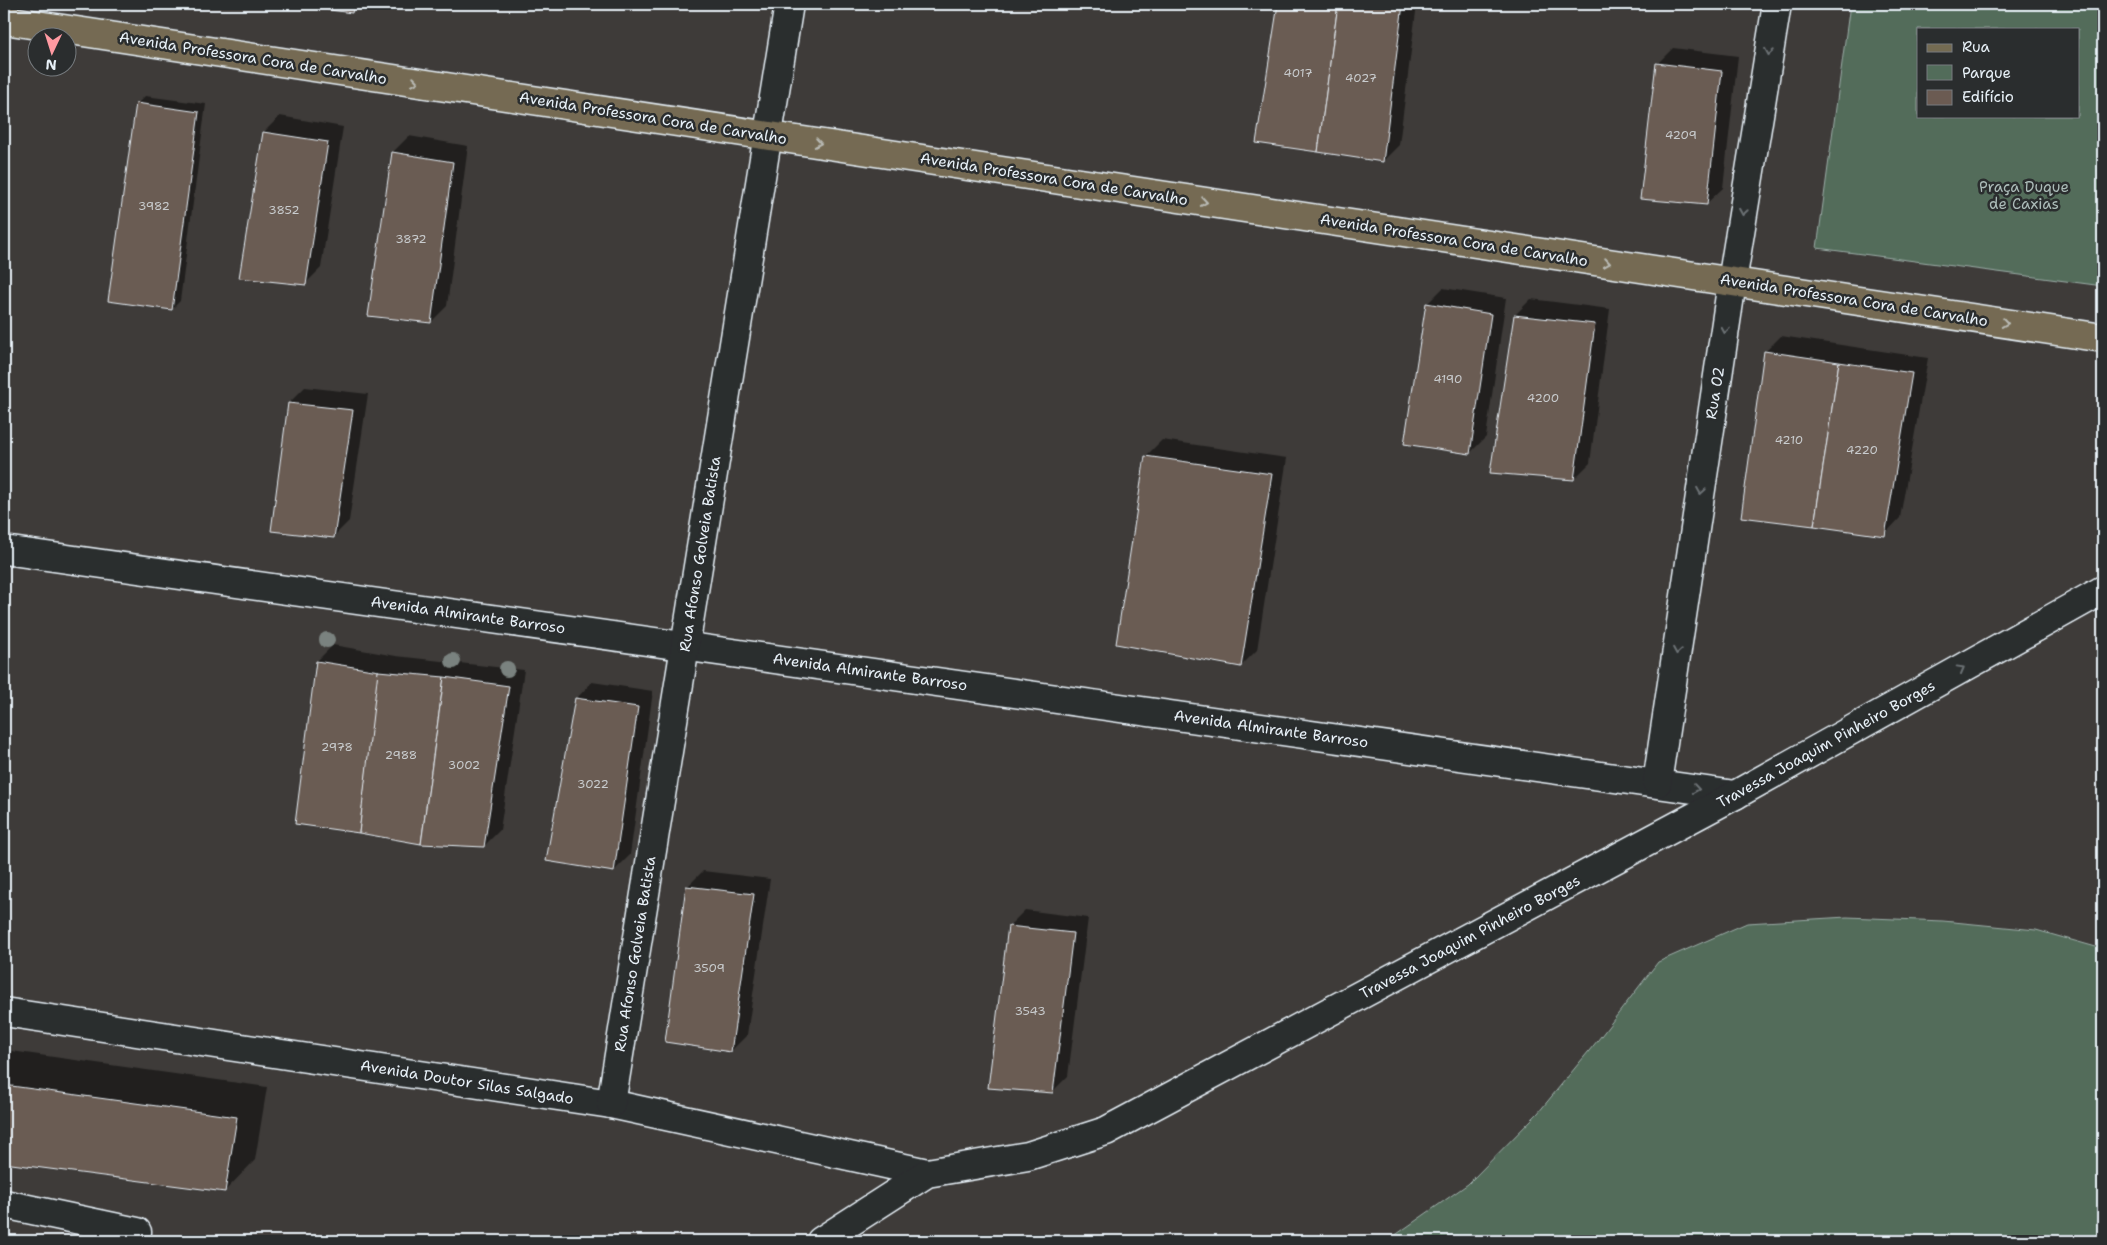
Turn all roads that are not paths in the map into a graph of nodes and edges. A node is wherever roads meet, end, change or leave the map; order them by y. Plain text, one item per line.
1 (789, 4) edge
2 (1777, 4) edge
3 (4, 20) edge
4 (768, 136) junction
5 (1732, 282) junction
6 (2103, 338) edge
7 (4, 550) edge
8 (2103, 590) edge
9 (685, 646) junction
10 (1657, 783) junction
11 (1735, 794) junction
12 (4, 1012) edge
13 (611, 1104) junction
14 (927, 1173) junction
15 (4, 1204) edge
16 (137, 1232) dead end
17 (821, 1241) edge

1 - 4 street, Rua Afonso Golveia Batista
2 -> 5 street, Rua 02
3 -> 4 main road, Avenida Professora Cora de Carvalho
4 -> 5 main road, Avenida Professora Cora de Carvalho
4 - 9 street, Rua Afonso Golveia Batista
5 -> 6 main road, Avenida Professora Cora de Carvalho
5 -> 10 street, Rua 02
7 - 9 street, Avenida Almirante Barroso
11 -> 8 street, Travessa Joaquim Pinheiro Borges
9 - 10 street, Avenida Almirante Barroso
9 - 13 street, Rua Afonso Golveia Batista
10 -> 11 street, Avenida Almirante Barroso
11 - 14 street, Travessa Joaquim Pinheiro Borges
12 - 13 street, Avenida Doutor Silas Salgado
13 - 14 street, Avenida Doutor Silas Salgado
14 - 17 street, Travessa Joaquim Pinheiro Borges
15 - 16 street

